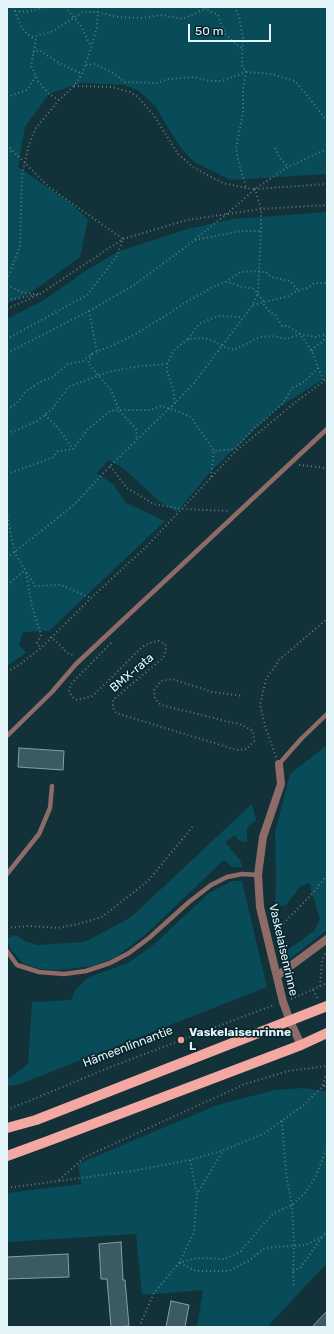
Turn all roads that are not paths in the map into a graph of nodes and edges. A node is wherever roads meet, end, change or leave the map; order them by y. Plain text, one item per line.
1 (327, 429) edge
2 (327, 714) edge
3 (7, 736) edge
4 (279, 764) joint
5 (52, 786) dead end
6 (7, 874) edge
7 (258, 875) junction
8 (327, 939) edge
9 (7, 951) edge
10 (277, 976) junction
11 (327, 1006) edge
12 (290, 1021) junction
13 (327, 1033) edge
14 (301, 1045) junction
15 (7, 1128) edge
16 (7, 1156) edge

1 - 3 lane
2 - 4 lane
4 - 7 street, Vaskelaisenrinne
5 - 6 lane
7 - 9 lane
7 - 10 street, Vaskelaisenrinne
8 - 10 street
10 - 12 street, Vaskelaisenrinne
11 - 12 main road
12 - 14 street, Vaskelaisenrinne
12 - 15 main road
13 - 14 main road
14 - 16 main road

